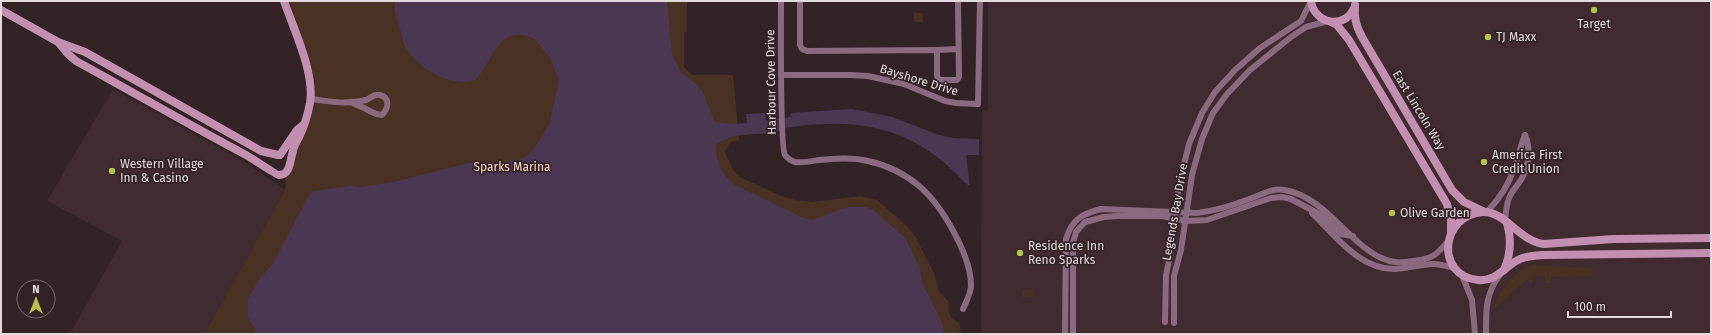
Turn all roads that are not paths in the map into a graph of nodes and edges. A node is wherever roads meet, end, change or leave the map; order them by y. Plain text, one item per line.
1 (284, 1) edge
2 (781, 1) edge
3 (800, 1) edge
4 (958, 1) edge
5 (980, 1) edge
6 (1311, 1) edge
7 (1355, 3) edge
8 (1, 10) edge
9 (1330, 22) junction
10 (58, 42) junction
11 (958, 49) junction
12 (937, 50) junction
13 (782, 76) junction
14 (132, 78) junction
15 (126, 88) junction
16 (310, 99) junction
17 (351, 102) junction
18 (211, 123) junction
19 (303, 124) junction
20 (206, 134) junction
21 (279, 155) junction
22 (290, 164) junction
23 (271, 170) junction
24 (1294, 192) junction
25 (1291, 199) junction
26 (1308, 209) junction
27 (1486, 212) junction
28 (1186, 213) junction
29 (1174, 218) junction
30 (1185, 221) junction
31 (1506, 222) junction
32 (1451, 232) junction
33 (1353, 236) junction
34 (1711, 238) edge
35 (1448, 241) junction
36 (1711, 253) edge
37 (1458, 271) junction
38 (1503, 271) junction
39 (1066, 273) junction
40 (963, 310) dead end
41 (1065, 321) junction
42 (1073, 321) junction
43 (1164, 322) dead end
44 (1174, 323) dead end
45 (1065, 334) edge
46 (1069, 334) edge
47 (1073, 334) edge
48 (1475, 334) edge
49 (1486, 334) edge

1 - 16 street
2 - 13 street, Harbour Cove Drive
3 - 12 street
4 - 11 street
5 - 13 street, Bayshore Drive
6 - 9 street, East Lincoln Way
6 - 29 street, Legends Bay Drive
7 - 9 street
7 - 27 street, East Lincoln Way
8 - 10 street
9 - 28 street, Legends Bay Drive
9 - 32 street, East Lincoln Way
10 - 14 street
10 - 15 street
11 - 12 street
11 - 12 street
13 - 40 street, Harbour Cove Drive
14 - 15 street
14 - 18 street
15 - 20 street
16 - 17 street
16 - 19 street
17 - 17 street
18 - 20 street
18 - 21 street
19 - 21 street
19 - 22 street
20 - 23 street
21 - 22 street
21 - 23 street
22 - 23 street
24 - 25 street
24 - 28 street
24 - 33 street
25 - 26 street
25 - 30 street
26 - 33 street
26 - 37 street
27 - 31 street
27 - 31 street
27 - 32 street
28 - 29 street
28 - 30 street, Legends Bay Drive
29 - 30 street
29 - 39 street
29 - 42 street
29 - 43 street, Legends Bay Drive
30 - 44 street, Legends Bay Drive
31 - 34 street
31 - 38 street
32 - 35 street
33 - 35 street
35 - 37 street
36 - 38 street
37 - 38 street
37 - 48 street
38 - 49 street
39 - 41 street
39 - 42 street
41 - 45 street
41 - 46 street
42 - 47 street

